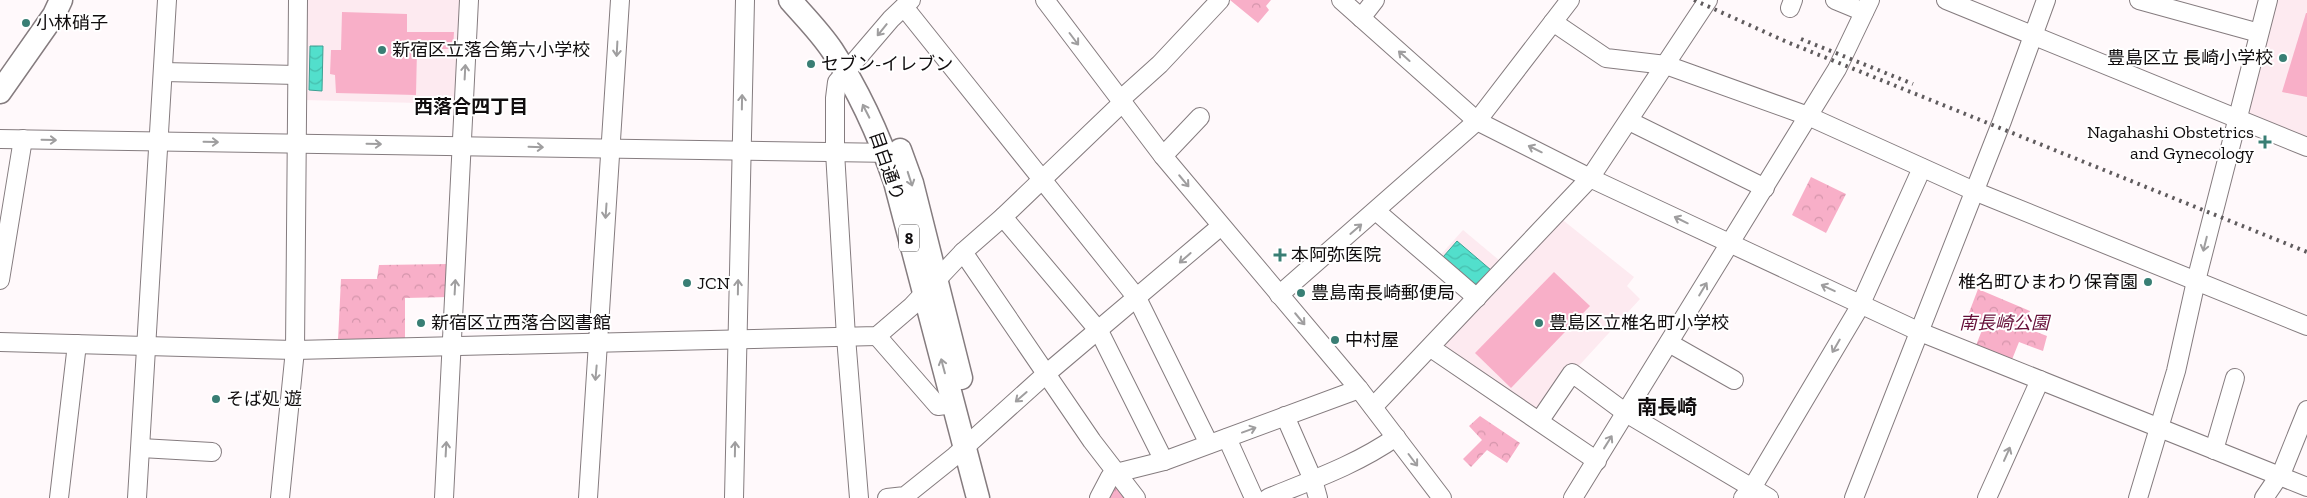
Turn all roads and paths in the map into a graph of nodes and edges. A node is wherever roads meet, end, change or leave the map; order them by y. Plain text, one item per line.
1 (61, 0) edge
2 (167, 0) edge
3 (298, 0) edge
4 (469, 0) edge
5 (620, 0) edge
6 (745, 0) edge
7 (790, 0) edge
8 (811, 0) edge
9 (1045, 0) edge
10 (1220, 0) edge
11 (1342, 0) edge
12 (1375, 0) edge
13 (1708, 0) edge
14 (1835, 0) edge
15 (1946, 0) edge
16 (2046, 0) edge
17 (2139, 0) edge
18 (2268, 0) edge
19 (1564, 2) edge
20 (907, 3) edge
21 (1867, 6) edge
22 (1361, 18) junction
23 (1553, 22) junction
24 (2259, 34) junction
25 (2033, 36) junction
26 (1666, 65) junction
27 (851, 67) junction
28 (163, 72) junction
29 (297, 75) junction
30 (0, 92) edge
31 (1121, 102) junction
32 (1808, 116) junction
33 (1200, 117) dead end
34 (2238, 118) junction
35 (1477, 121) junction
36 (1629, 121) junction
37 (0, 139) edge
38 (23, 139) junction
39 (159, 141) junction
40 (296, 143) junction
41 (462, 145) junction
42 (2307, 147) edge
43 (610, 149) junction
44 (741, 151) junction
45 (835, 152) junction
46 (893, 153) junction
47 (1163, 156) junction
48 (1922, 168) junction
49 (1590, 178) junction
50 (1041, 180) junction
51 (1765, 188) junction
52 (1974, 191) junction
53 (1376, 211) junction
54 (1004, 217) junction
55 (1221, 226) junction
56 (1731, 244) junction
57 (963, 252) junction
58 (0, 280) edge
59 (2196, 281) junction
60 (929, 288) junction
61 (1279, 295) junction
62 (1137, 298) junction
63 (1478, 298) junction
64 (1860, 304) junction
65 (2307, 326) edge
66 (1099, 331) junction
67 (1920, 332) junction
68 (877, 336) junction
69 (846, 337) junction
70 (736, 340) junction
71 (0, 342) edge
72 (77, 344) junction
73 (598, 344) junction
74 (1669, 344) junction
75 (146, 346) junction
76 (452, 348) junction
77 (1431, 348) junction
78 (295, 350) junction
79 (1046, 374) junction
80 (2235, 378) dead end
81 (1734, 380) dead end
82 (2040, 380) junction
83 (1359, 389) junction
84 (953, 404) junction
85 (1373, 407) junction
86 (2307, 410) edge
87 (1626, 413) junction
88 (1285, 416) junction
89 (1540, 420) junction
90 (2159, 428) junction
91 (1396, 437) junction
92 (1227, 438) junction
93 (971, 442) junction
94 (1209, 444) junction
95 (140, 448) junction
96 (2214, 450) junction
97 (212, 452) dead end
98 (1164, 461) junction
99 (1597, 461) junction
100 (1116, 473) junction
101 (2280, 476) junction
102 (1313, 480) junction
103 (2307, 487) edge
104 (1748, 493) edge
105 (59, 498) edge
106 (137, 498) edge
107 (280, 498) edge
108 (444, 498) edge
109 (588, 498) edge
110 (734, 498) edge
111 (859, 498) edge
112 (887, 498) edge
113 (978, 498) edge
114 (992, 498) edge
115 (1099, 498) edge
116 (1136, 498) edge
117 (1254, 498) edge
118 (1268, 498) edge
119 (1318, 498) edge
120 (1442, 498) edge
121 (1573, 498) edge
122 (1769, 498) edge
123 (1854, 498) edge
124 (1987, 498) edge
125 (2138, 498) edge
126 (2264, 498) edge

1 - 30 main road
2 - 28 street
3 - 29 street
41 -> 4 street
5 -> 43 street
44 -> 6 street
7 - 27 main road, 目白通り / 8
8 - 27 main road, 目白通り / 8
9 -> 31 street
10 - 31 street
11 - 22 street
12 - 22 street
13 - 26 street
14 - 21 street
15 - 25 street
16 - 25 street
17 - 24 street
18 - 24 street
19 - 23 street
20 -> 27 street
20 - 50 street
21 - 32 street
35 -> 22 street
23 - 26 street
23 - 35 street
24 - 34 street
25 - 34 street
25 - 52 street
26 - 32 street
26 - 36 street
27 - 45 street
27 - 46 main road, 目白通り / 8
28 - 29 street
28 - 39 street
29 - 40 street
31 - 47 street
31 - 50 street
32 - 48 street
32 - 51 street
33 - 47 street
34 - 42 street
34 -> 59 street
49 -> 35 street
35 - 53 street
36 - 49 street
36 - 51 street
37 - 38 street
38 -> 39 street
38 - 58 street
39 -> 40 street
39 - 75 street
40 -> 41 street
40 - 78 street
41 -> 43 street
76 -> 41 street
43 - 44 street
43 -> 73 street
44 - 45 street
70 -> 44 street
45 - 46 street
45 - 69 street
46 - 60 main road, 目白通り / 8
47 -> 55 street
48 - 52 street
48 - 64 street
56 -> 49 street
49 - 63 street
50 - 54 street
50 - 62 street
51 - 56 street
52 - 59 street
52 - 67 street
61 -> 53 street
53 - 63 street
54 - 57 street
54 - 66 street
55 - 61 street
55 -> 62 street
64 -> 56 street
74 -> 56 street
57 - 60 street
57 - 79 street
59 - 65 street
59 - 90 street
60 - 68 street
84 -> 60 main road, 目白通り / 8
60 - 93 main road, 目白通り / 8
61 -> 83 street
62 - 66 street
62 - 94 street
63 - 77 street
64 - 67 street
64 -> 104 street
66 - 79 street
66 - 98 street
67 - 82 street
67 - 123 street
68 - 69 street
68 - 84 street
69 - 70 street
69 - 111 street
70 - 73 street
110 -> 70 street
71 - 72 street
72 - 75 street
72 - 105 street
73 - 76 street
73 -> 109 street
74 - 81 street
74 - 87 street
75 - 78 street
75 - 95 street
76 - 78 street
108 -> 76 street
77 - 85 street
77 - 89 street
78 - 107 street
79 -> 93 street
79 - 100 street
80 - 96 street
82 - 90 street
124 -> 82 street
83 - 85 street
83 - 88 street
84 - 93 main road, 目白通り / 8
85 - 91 street
86 - 101 street
87 - 89 street
99 -> 87 street
87 - 104 street
92 -> 88 street
88 - 102 street
89 - 99 street
90 - 96 street
90 - 125 street
91 - 102 street
91 -> 120 street
92 - 94 street
92 - 117 street
93 - 112 street
93 - 113 main road, 目白通り / 8
93 - 114 main road, 目白通り / 8
94 - 98 street
95 - 97 street
95 - 106 street
96 - 101 street
98 - 100 street
99 - 121 street
100 - 115 street
100 - 116 street
101 - 103 street
101 - 126 street
102 - 118 street
102 - 119 street
104 - 122 street

